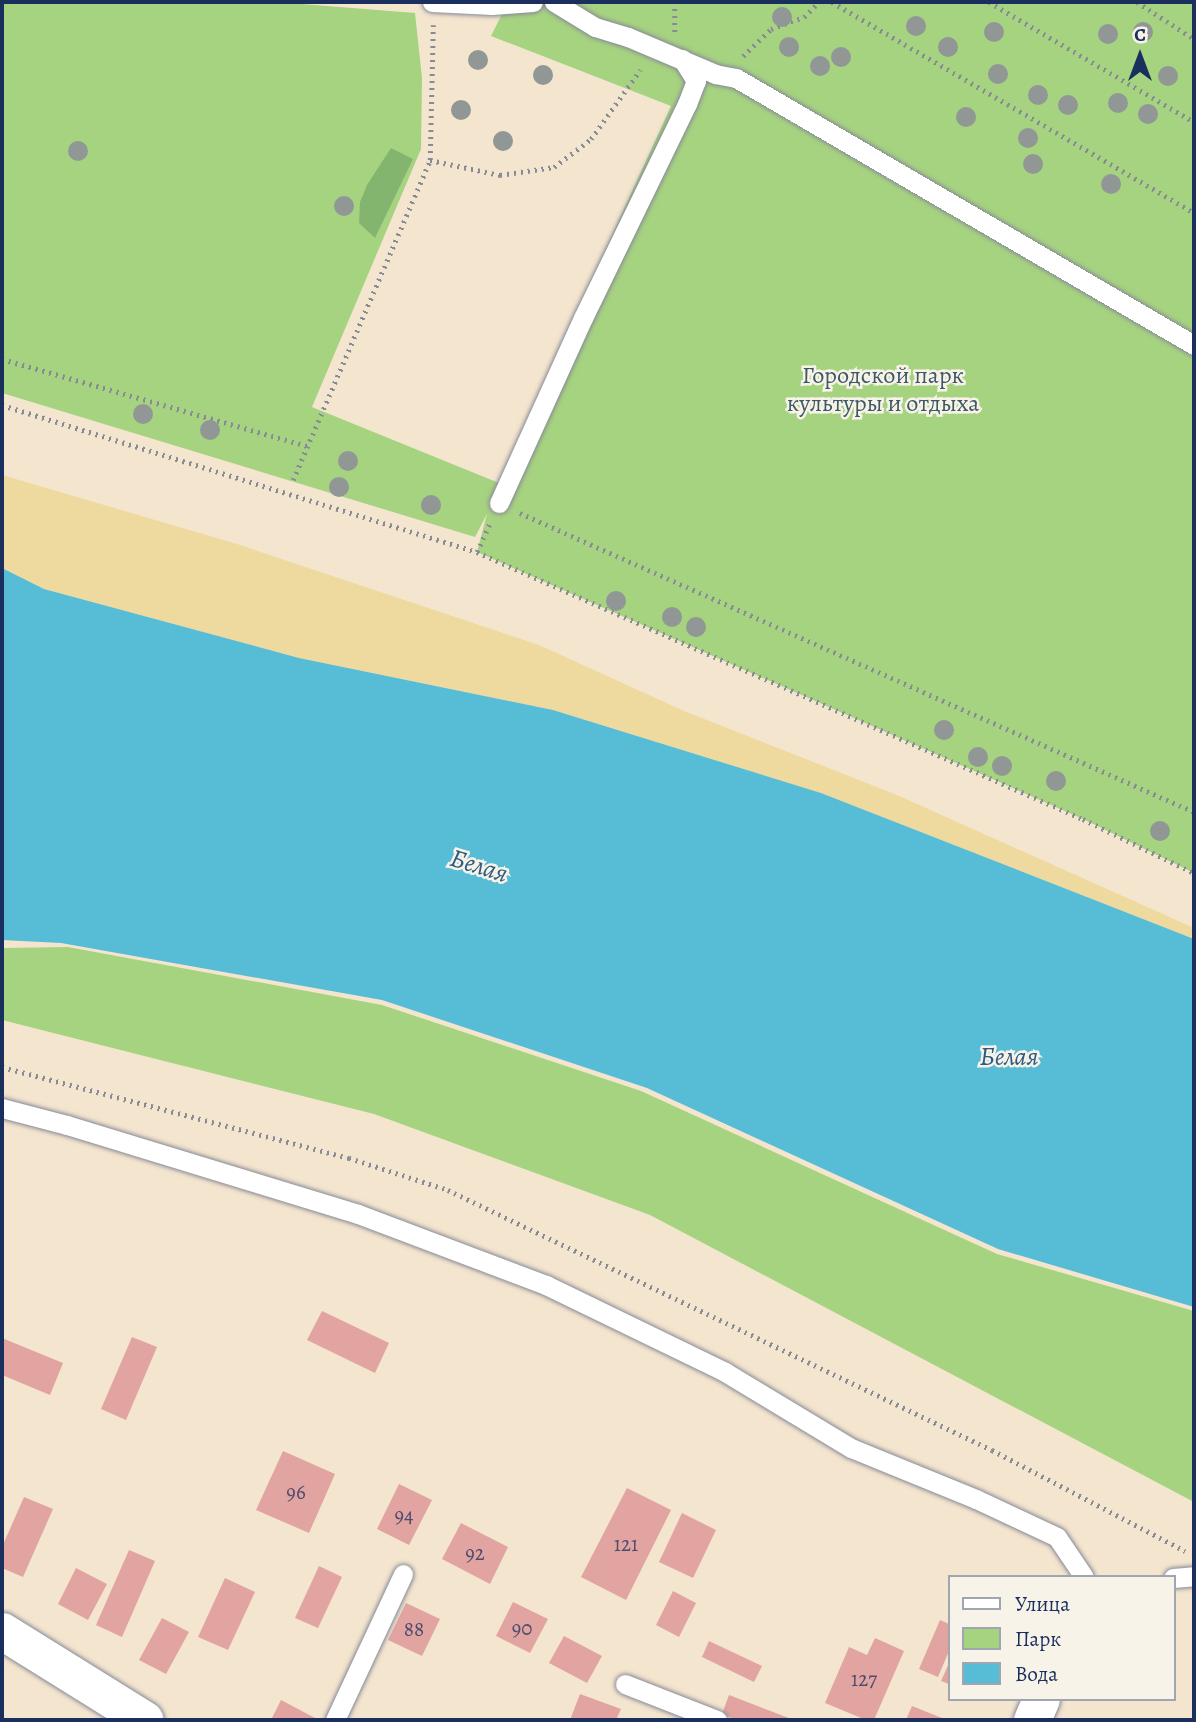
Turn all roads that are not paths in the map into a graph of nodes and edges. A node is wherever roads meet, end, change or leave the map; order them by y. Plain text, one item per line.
1 (433, 2) edge
2 (533, 2) edge
3 (554, 2) edge
4 (680, 54) junction
5 (1194, 345) edge
6 (499, 503) road end
7 (2, 1108) edge
8 (403, 1574) dead end
9 (1083, 1575) edge
10 (1194, 1576) edge
11 (1175, 1578) edge
12 (2, 1631) edge
13 (625, 1684) dead end
14 (1040, 1701) edge
15 (97, 1709) edge
16 (145, 1720) edge
17 (335, 1720) edge
18 (717, 1720) edge
19 (1032, 1720) edge

1 - 2 lane
3 - 4 lane
4 - 5 lane
4 - 6 lane
7 - 9 lane
8 - 17 lane
10 - 11 lane
12 - 15 street
13 - 18 lane
14 - 19 street
15 - 16 street

